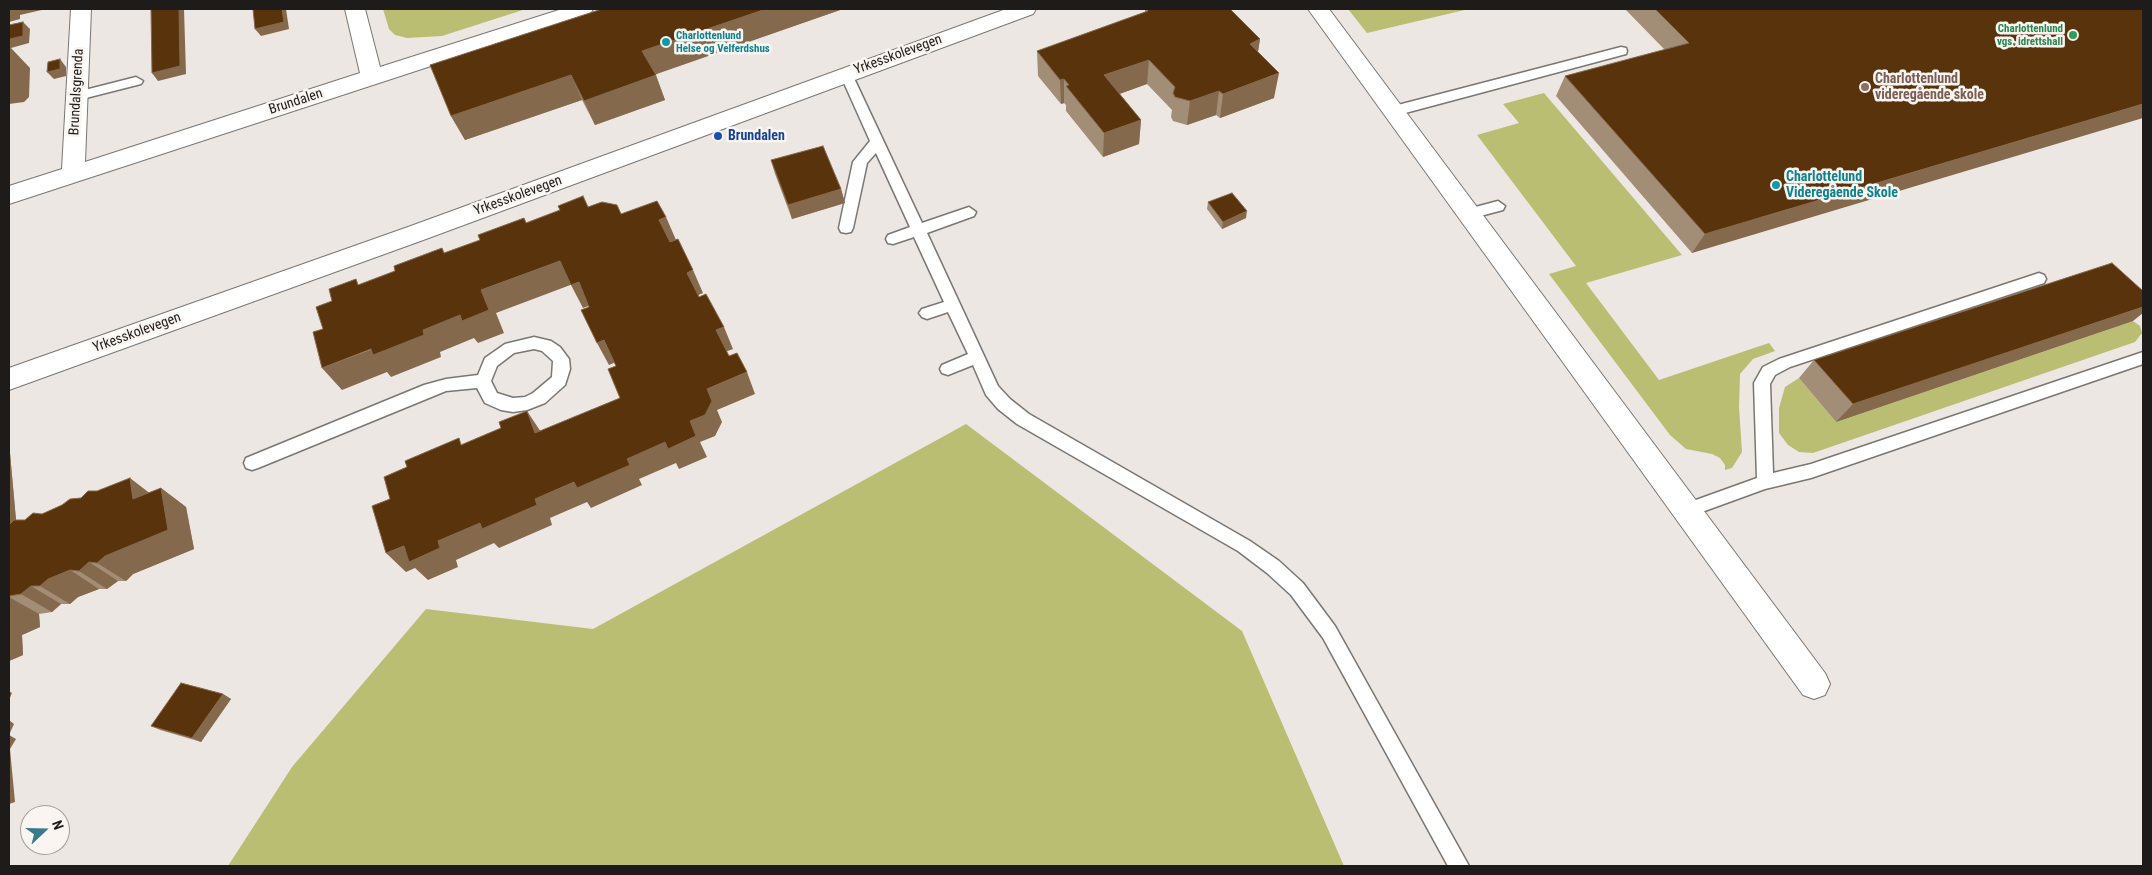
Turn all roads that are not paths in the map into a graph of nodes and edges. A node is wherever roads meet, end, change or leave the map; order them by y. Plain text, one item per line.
1 (81, 9) edge
2 (355, 9) edge
3 (583, 9) edge
4 (1026, 9) edge
5 (1318, 9) edge
6 (1621, 51) dead end
7 (846, 74) junction
8 (372, 77) junction
9 (136, 81) dead end
10 (78, 96) junction
11 (1394, 111) junction
12 (878, 141) junction
13 (73, 174) junction
14 (9, 195) edge
15 (1498, 206) dead end
16 (969, 212) dead end
17 (1469, 214) junction
18 (846, 228) dead end
19 (920, 231) junction
20 (893, 240) dead end
21 (2039, 279) dead end
22 (952, 305) junction
23 (927, 313) dead end
24 (977, 357) junction
25 (2143, 358) edge
26 (948, 369) dead end
27 (9, 379) edge
28 (483, 381) junction
29 (252, 462) dead end
30 (1765, 482) junction
31 (1688, 510) junction
32 (1814, 684) dead end
33 (1459, 866) edge

1 - 10 street, Brundalsgrenda
2 - 8 street
3 - 8 street, Brundalen
4 - 7 street, Yrkesskolevegen
5 - 11 street
6 - 11 lane
7 - 12 lane
7 - 27 street, Yrkesskolevegen
8 - 13 street, Brundalen
9 - 10 lane
10 - 13 street, Brundalsgrenda
11 - 17 street
12 - 18 lane
12 - 19 lane
13 - 14 street, Brundalen
15 - 17 lane
16 - 19 lane
17 - 31 street
19 - 20 lane
19 - 22 lane
21 - 30 lane
22 - 23 lane
22 - 24 lane
24 - 26 lane
24 - 33 lane
25 - 30 lane
28 - 28 lane
28 - 29 lane
30 - 31 lane
31 - 32 street

